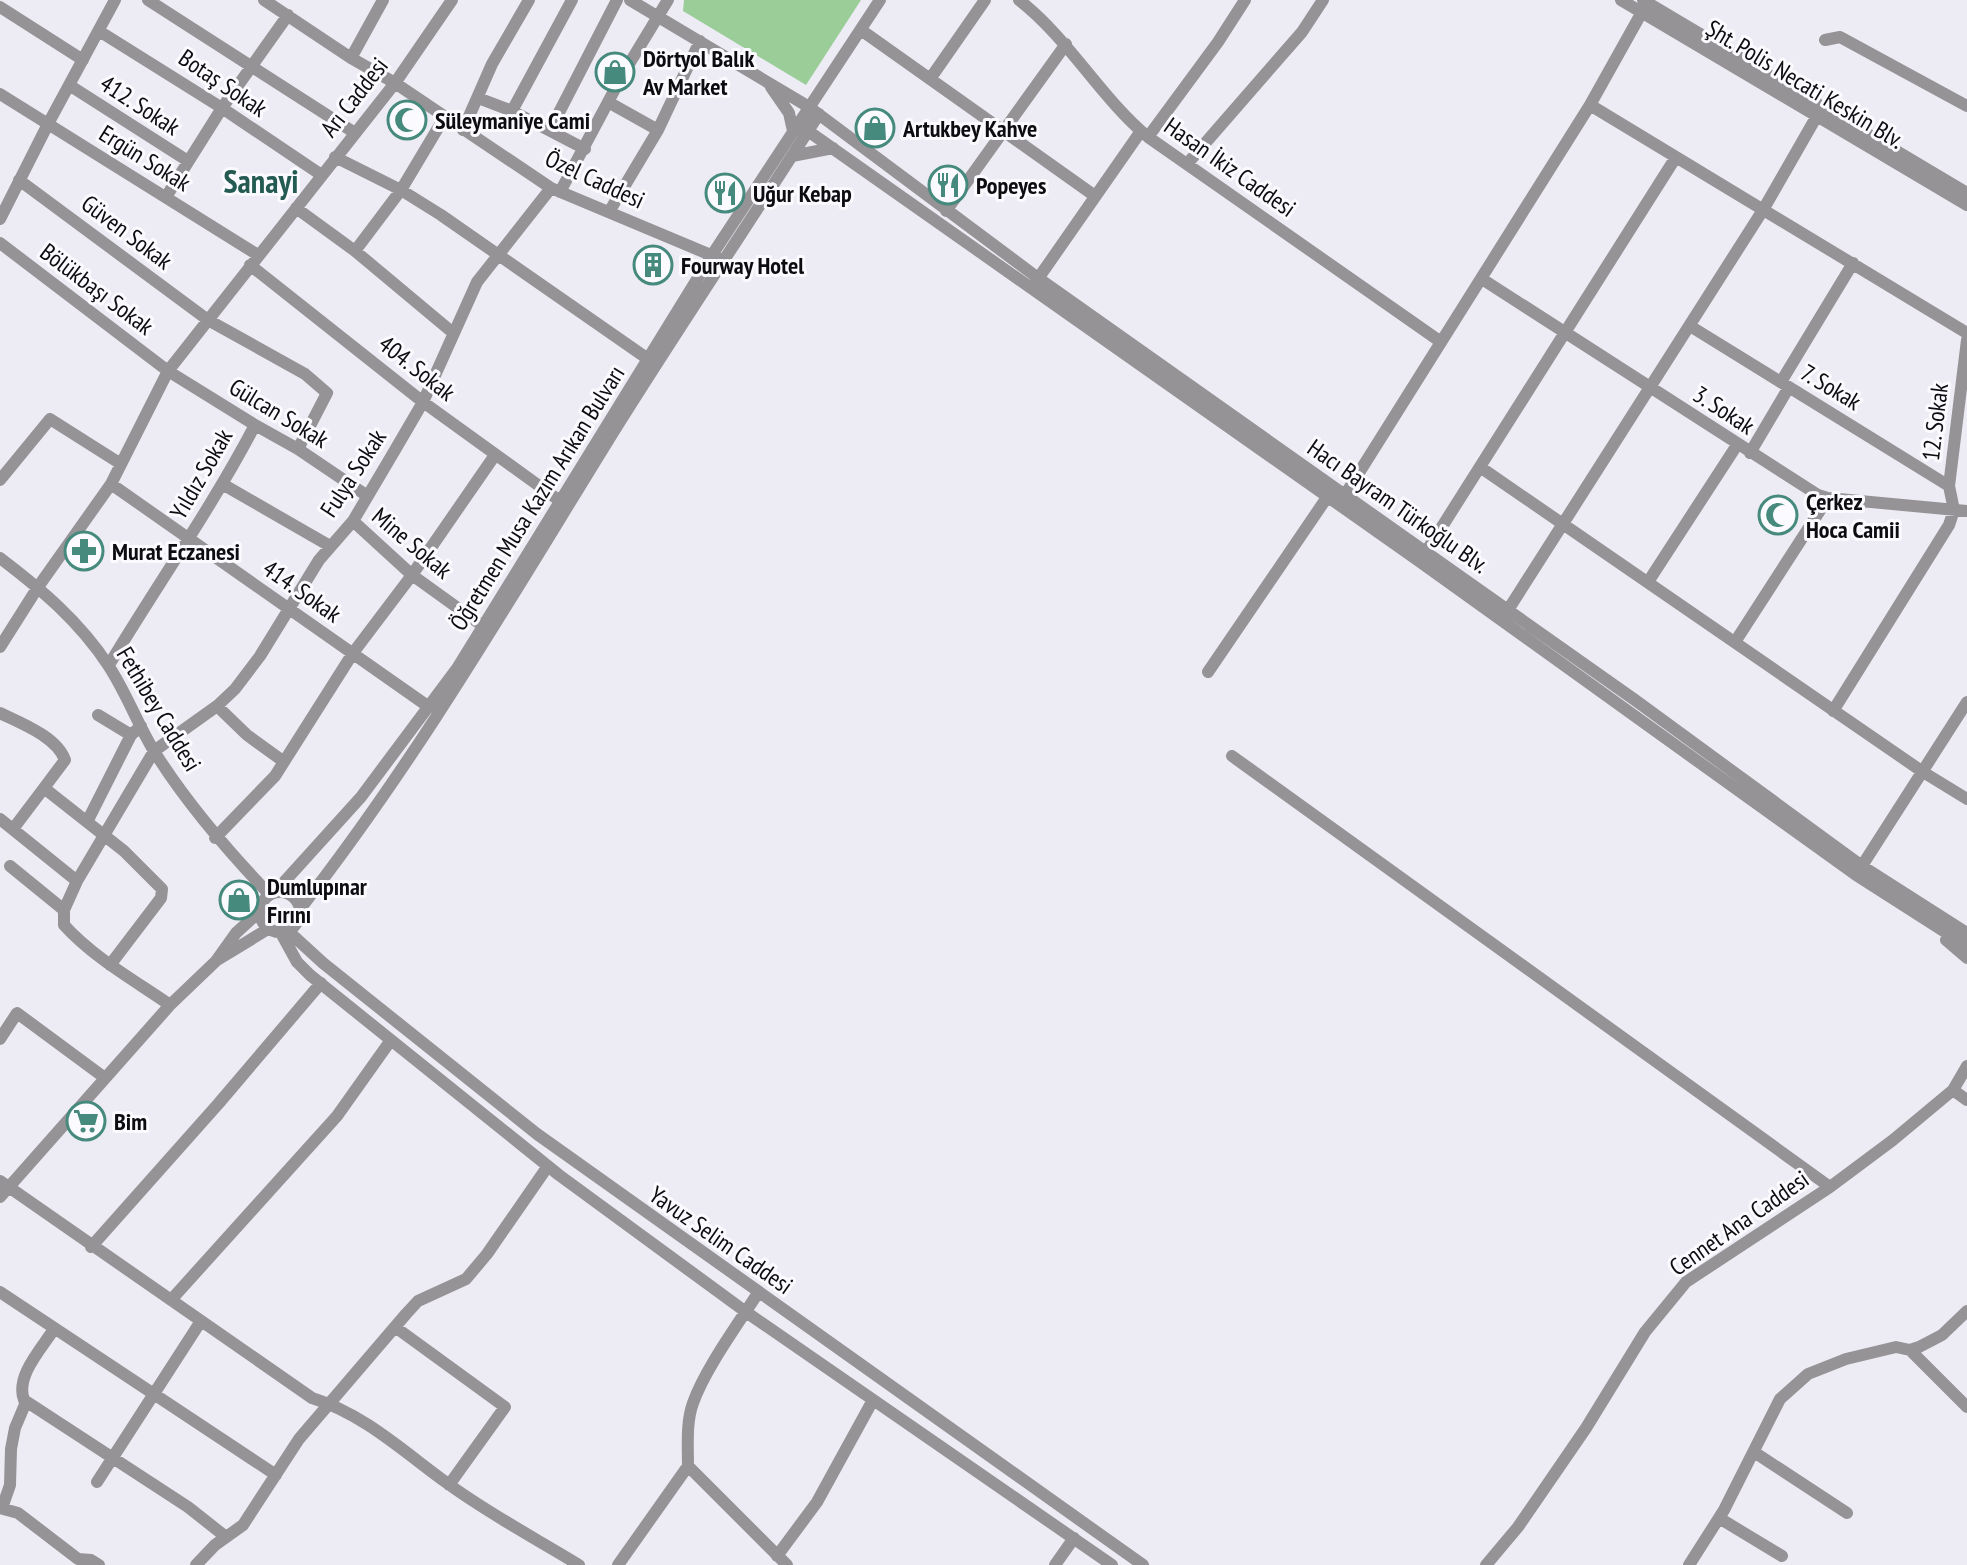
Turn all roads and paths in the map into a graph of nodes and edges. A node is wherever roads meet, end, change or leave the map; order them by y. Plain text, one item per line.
1 (115, 0) edge
2 (148, 0) edge
3 (264, 0) edge
4 (383, 0) edge
5 (452, 0) edge
6 (529, 0) edge
7 (572, 0) edge
8 (617, 0) edge
9 (630, 0) edge
10 (668, 0) edge
11 (880, 0) edge
12 (985, 0) edge
13 (1019, 0) edge
14 (1245, 0) edge
15 (1323, 0) edge
16 (1621, 0) edge
17 (1642, 6) edge
18 (0, 7) edge
19 (288, 15) junction
20 (658, 16) junction
21 (861, 30) junction
22 (99, 31) junction
23 (1825, 40) dead end
24 (700, 41) junction
25 (1066, 44) junction
26 (351, 58) junction
27 (83, 60) junction
28 (253, 66) junction
29 (930, 79) junction
30 (766, 81) junction
31 (395, 83) junction
32 (69, 85) junction
33 (0, 94) edge
34 (478, 98) junction
35 (608, 102) junction
36 (1590, 105) junction
37 (1967, 106) edge
38 (222, 108) junction
39 (512, 111) junction
40 (814, 111) junction
41 (1820, 112) junction
42 (444, 118) junction
43 (48, 124) junction
44 (463, 130) junction
45 (550, 130) junction
46 (658, 130) junction
47 (793, 131) junction
48 (808, 131) junction
49 (355, 133) junction
50 (1004, 134) junction
51 (1144, 134) junction
52 (833, 148) junction
53 (585, 149) junction
54 (792, 156) junction
55 (335, 157) junction
56 (1676, 157) junction
57 (188, 161) junction
58 (1187, 164) junction
59 (320, 174) junction
60 (19, 180) junction
61 (401, 190) junction
62 (556, 190) junction
63 (1967, 193) edge
64 (1095, 196) junction
65 (166, 197) junction
66 (1967, 205) edge
67 (296, 208) junction
68 (1763, 210) junction
69 (946, 211) junction
70 (609, 212) junction
71 (0, 219) edge
72 (0, 243) edge
73 (355, 251) junction
74 (498, 256) junction
75 (718, 258) junction
76 (254, 260) junction
77 (1853, 263) junction
78 (1482, 279) junction
79 (1035, 283) junction
80 (208, 320) junction
81 (1690, 326) junction
82 (452, 332) junction
83 (1563, 332) junction
84 (1967, 333) edge
85 (1967, 340) edge
86 (1441, 342) junction
87 (648, 359) junction
88 (168, 371) junction
89 (1785, 385) junction
90 (1651, 388) junction
91 (423, 402) junction
92 (255, 425) junction
93 (1737, 445) junction
94 (298, 449) junction
95 (1750, 453) junction
96 (495, 455) junction
97 (121, 464) junction
98 (1480, 467) junction
99 (0, 480) edge
100 (111, 484) junction
101 (224, 485) junction
102 (1949, 486) junction
103 (1330, 492) junction
104 (366, 495) junction
105 (1345, 495) junction
106 (1828, 498) junction
107 (560, 501) junction
108 (1960, 510) edge
109 (353, 521) junction
110 (1561, 524) junction
111 (190, 538) junction
112 (330, 546) junction
113 (1426, 552) junction
114 (0, 558) edge
115 (412, 575) junction
116 (1648, 582) junction
117 (38, 587) junction
118 (290, 609) junction
119 (1508, 610) junction
120 (487, 629) junction
121 (1735, 642) junction
122 (0, 647) edge
123 (353, 653) junction
124 (109, 665) junction
125 (1208, 672) dead end
126 (1967, 702) edge
127 (217, 706) junction
128 (429, 707) junction
129 (1833, 711) junction
130 (0, 713) edge
131 (98, 715) dead end
132 (136, 730) junction
133 (154, 751) junction
134 (1232, 756) dead end
135 (283, 761) junction
136 (1923, 772) junction
137 (44, 788) junction
138 (1967, 799) edge
139 (0, 819) edge
140 (87, 822) junction
141 (13, 829) junction
142 (104, 836) junction
143 (215, 838) junction
144 (9, 866) dead end
145 (1859, 870) junction
146 (77, 881) junction
147 (272, 893) junction
148 (300, 909) junction
149 (1910, 909) junction
150 (64, 910) junction
151 (259, 912) junction
152 (279, 931) junction
153 (1967, 933) edge
154 (1967, 946) edge
155 (1967, 958) edge
156 (216, 961) junction
157 (110, 965) junction
158 (321, 983) junction
159 (170, 1005) junction
160 (0, 1039) edge
161 (391, 1040) junction
162 (1967, 1066) edge
163 (105, 1078) junction
164 (1953, 1090) junction
165 (1967, 1100) edge
166 (548, 1166) junction
167 (1830, 1187) junction
168 (3, 1189) edge
169 (91, 1247) junction
170 (0, 1292) edge
171 (758, 1293) junction
172 (171, 1300) junction
173 (1967, 1311) edge
174 (746, 1312) junction
175 (201, 1321) junction
176 (395, 1327) junction
177 (54, 1329) junction
178 (1910, 1350) junction
179 (154, 1393) junction
180 (873, 1400) junction
181 (26, 1402) junction
182 (330, 1403) junction
183 (1967, 1407) edge
184 (1754, 1452) junction
185 (112, 1456) junction
186 (688, 1466) junction
187 (276, 1475) junction
188 (97, 1482) dead end
189 (449, 1485) junction
190 (1, 1508) edge
191 (1847, 1513) dead end
192 (1719, 1518) junction
193 (226, 1537) junction
194 (1074, 1538) junction
195 (1782, 1556) dead end
196 (782, 1561) edge
197 (75, 1562) edge
198 (99, 1565) edge
199 (196, 1565) edge
200 (579, 1565) edge
201 (618, 1565) edge
202 (1055, 1565) edge
203 (1112, 1565) edge
204 (1143, 1565) edge
205 (1486, 1565) edge
206 (1689, 1565) edge

1 - 22 street
2 - 28 street
3 - 19 street, Özel Caddesi
4 - 26 street
5 - 31 street, Arı Caddesi
6 - 34 street
7 - 39 street
8 - 45 street
9 - 20 street, Hacı Bayram Türkoğlu Blv.
10 - 20 street, Fulya Sokak
11 - 21 street
12 - 29 street
13 - 25 street, Hasan İkiz Caddesi
14 - 51 street
15 - 58 street
16 - 17 street, Şht. Polis Necati Keskin Blv.
17 - 36 street
17 - 41 street, Şht. Polis Necati Keskin Blv.
18 - 27 street
19 - 26 street, Özel Caddesi
19 - 28 street
20 - 24 street, Hacı Bayram Türkoğlu Blv.
20 - 35 street, Fulya Sokak
21 - 29 street
21 - 40 street
22 - 27 street
22 - 38 street, Botaş Sokak
23 - 37 street
24 - 30 street, Hacı Bayram Türkoğlu Blv.
24 - 46 street
25 - 50 street
25 - 51 street, Hasan İkiz Caddesi
26 - 31 street, Özel Caddesi
27 - 32 street
28 - 38 street
28 - 49 street
29 - 50 street
30 - 40 street, Hacı Bayram Türkoğlu Blv.
30 - 47 street
31 - 42 street, Özel Caddesi
31 - 49 street, Arı Caddesi
32 - 43 street
32 - 57 street, 412. Sokak
33 - 43 street, Ergün Sokak
34 - 39 street
34 - 44 street
35 - 46 street
35 - 53 street, Fulya Sokak
36 - 56 street
36 - 78 street
38 - 57 street
38 - 59 street, Botaş Sokak
39 - 45 street
40 - 47 street, Öğretmen Musa Kazım Arıkan Bulvarı
40 - 48 street, Öğretmen Musa Kazım Arıkan Bulvarı
40 - 69 street, Hacı Bayram Türkoğlu Blv.
41 - 63 street, Şht. Polis Necati Keskin Blv.
41 - 66 street, Şht. Polis Necati Keskin Blv.
41 - 68 street
42 - 44 street, Özel Caddesi
42 - 61 street
43 - 60 street
43 - 65 street, Ergün Sokak
44 - 62 street, Özel Caddesi
45 - 53 street
46 - 70 street
47 - 75 street, Öğretmen Musa Kazım Arıkan Bulvarı
48 - 52 street, Hacı Bayram Türkoğlu Blv.
48 - 54 street, Öğretmen Musa Kazım Arıkan Bulvarı
49 - 55 street, Arı Caddesi
50 - 64 street
50 - 69 street
51 - 58 street, Hasan İkiz Caddesi
51 - 64 street
52 - 54 street
52 - 79 street, Hacı Bayram Türkoğlu Blv.
53 - 62 street, Fulya Sokak
54 - 75 street, Öğretmen Musa Kazım Arıkan Bulvarı
55 - 59 street, Arı Caddesi
55 - 61 street
56 - 68 street
56 - 83 street
57 - 65 street
58 - 86 street, Hasan İkiz Caddesi
59 - 67 street, Arı Caddesi
60 - 71 street
60 - 80 street, Güven Sokak
61 - 73 street
61 - 74 street
62 - 70 street, Özel Caddesi
62 - 74 street, Fulya Sokak
64 - 79 street
65 - 76 street, Ergün Sokak
67 - 73 street
67 - 76 street, Arı Caddesi
68 - 77 street
68 - 81 street
69 - 79 street, Hacı Bayram Türkoğlu Blv.
70 - 75 street, Özel Caddesi
72 - 88 street, Bölükbaşı Sokak
73 - 82 street
74 - 82 street, Fulya Sokak
74 - 87 street
75 - 87 street, Öğretmen Musa Kazım Arıkan Bulvarı
75 - 120 street, Öğretmen Musa Kazım Arıkan Bulvarı
76 - 80 street, Arı Caddesi
76 - 91 street, 404. Sokak
77 - 84 street
77 - 89 street
78 - 83 street, 3. Sokak
78 - 86 street
79 - 103 street, Hacı Bayram Türkoğlu Blv.
80 - 88 street, Arı Caddesi
80 - 94 street, Güven Sokak
81 - 89 street, 7. Sokak
81 - 90 street
82 - 91 street, Fulya Sokak
83 - 90 street, 3. Sokak
83 - 98 street
85 - 102 street, 12. Sokak
86 - 105 street
87 - 107 street, Öğretmen Musa Kazım Arıkan Bulvarı
88 - 92 street, Gülcan Sokak
88 - 97 street, Arı Caddesi
89 - 95 street
89 - 102 street, 7. Sokak
90 - 93 street, 3. Sokak
90 - 110 street
91 - 96 street, 404. Sokak
91 - 104 street, Fulya Sokak
92 - 94 street, Gülcan Sokak
92 - 101 street, Yıldız Sokak
93 - 95 street, 3. Sokak
93 - 116 street
94 - 104 street, Gülcan Sokak
95 - 106 street, 3. Sokak
96 - 107 street, 404. Sokak
96 - 115 street
97 - 99 street
97 - 100 street, Arı Caddesi
98 - 110 street
98 - 113 street
100 - 111 street, 414. Sokak
100 - 117 street, Arı Caddesi
101 - 111 street, Yıldız Sokak
101 - 112 street
102 - 108 street, 12. Sokak
103 - 105 street, Hacı Bayram Türkoğlu Blv.
103 - 125 street
103 - 145 street, Hacı Bayram Türkoğlu Blv.
104 - 109 street, Fulya Sokak
105 - 113 street, Hacı Bayram Türkoğlu Blv.
106 - 108 street, 3. Sokak
106 - 121 street
107 - 120 street, Öğretmen Musa Kazım Arıkan Bulvarı
108 - 129 street
109 - 112 street, Fulya Sokak
109 - 115 street, Mine Sokak
110 - 116 street
110 - 119 street
111 - 118 street, 414. Sokak
111 - 124 street, Yıldız Sokak
112 - 118 street, Fulya Sokak
113 - 119 street, Hacı Bayram Türkoğlu Blv.
114 - 117 street, Fethibey Caddesi
115 - 120 street, Mine Sokak
115 - 123 street
116 - 121 street
117 - 122 street, Arı Caddesi
117 - 124 street, Fethibey Caddesi
118 - 123 street, 414. Sokak
118 - 127 street, Fulya Sokak
119 - 145 street, Hacı Bayram Türkoğlu Blv.
120 - 128 street, Öğretmen Musa Kazım Arıkan Bulvarı
120 - 148 street, Öğretmen Musa Kazım Arıkan Bulvarı
121 - 129 street
123 - 128 street, 414. Sokak
123 - 135 street
124 - 132 street, Fethibey Caddesi
126 - 136 street
127 - 133 street, Fulya Sokak
127 - 135 street
128 - 147 street, Öğretmen Musa Kazım Arıkan Bulvarı
129 - 136 street
130 - 137 street
131 - 132 street
132 - 133 street, Fethibey Caddesi
132 - 140 street
133 - 142 street
133 - 143 street, Fethibey Caddesi
134 - 167 street
135 - 143 street
136 - 138 street
136 - 145 street
137 - 140 street
137 - 141 street
139 - 141 street
140 - 142 street
141 - 146 street
142 - 146 street
142 - 157 street
143 - 147 street, Fethibey Caddesi
144 - 150 street
145 - 149 street, Hacı Bayram Türkoğlu Blv.
145 - 153 street, Hacı Bayram Türkoğlu Blv.
146 - 150 street
147 - 148 street
147 - 151 street
148 - 152 street
149 - 154 street, Hacı Bayram Türkoğlu Blv.
149 - 155 street
150 - 157 street
151 - 152 street
151 - 156 street
152 - 156 street
152 - 158 street, Yavuz Selim Caddesi
152 - 171 street, Yavuz Selim Caddesi
156 - 159 street
157 - 159 street
158 - 161 street, Yavuz Selim Caddesi
158 - 169 street
159 - 163 street
160 - 163 street
161 - 166 street, Yavuz Selim Caddesi
161 - 172 street
162 - 164 street, Cennet Ana Caddesi
163 - 168 street
164 - 165 street
164 - 167 street, Cennet Ana Caddesi
166 - 174 street, Yavuz Selim Caddesi
166 - 176 street
167 - 205 street, Cennet Ana Caddesi
168 - 169 street
169 - 172 street
170 - 177 street
171 - 174 street
171 - 204 street, Yavuz Selim Caddesi
172 - 175 street
173 - 178 street
174 - 180 street, Yavuz Selim Caddesi
174 - 186 street
175 - 179 street
175 - 182 street
176 - 182 street
176 - 189 street
177 - 179 street
177 - 181 street
178 - 183 street
178 - 184 street
179 - 185 street
179 - 187 street
180 - 194 street, Yavuz Selim Caddesi
180 - 196 street
181 - 185 street
181 - 190 street
182 - 187 street
182 - 189 street
184 - 191 street
184 - 192 street
185 - 188 street
185 - 193 street
186 - 196 street
186 - 201 street
187 - 193 street
189 - 200 street
190 - 197 street
192 - 195 street
192 - 206 street
193 - 199 street
194 - 202 street
194 - 203 street, Yavuz Selim Caddesi
197 - 198 street

